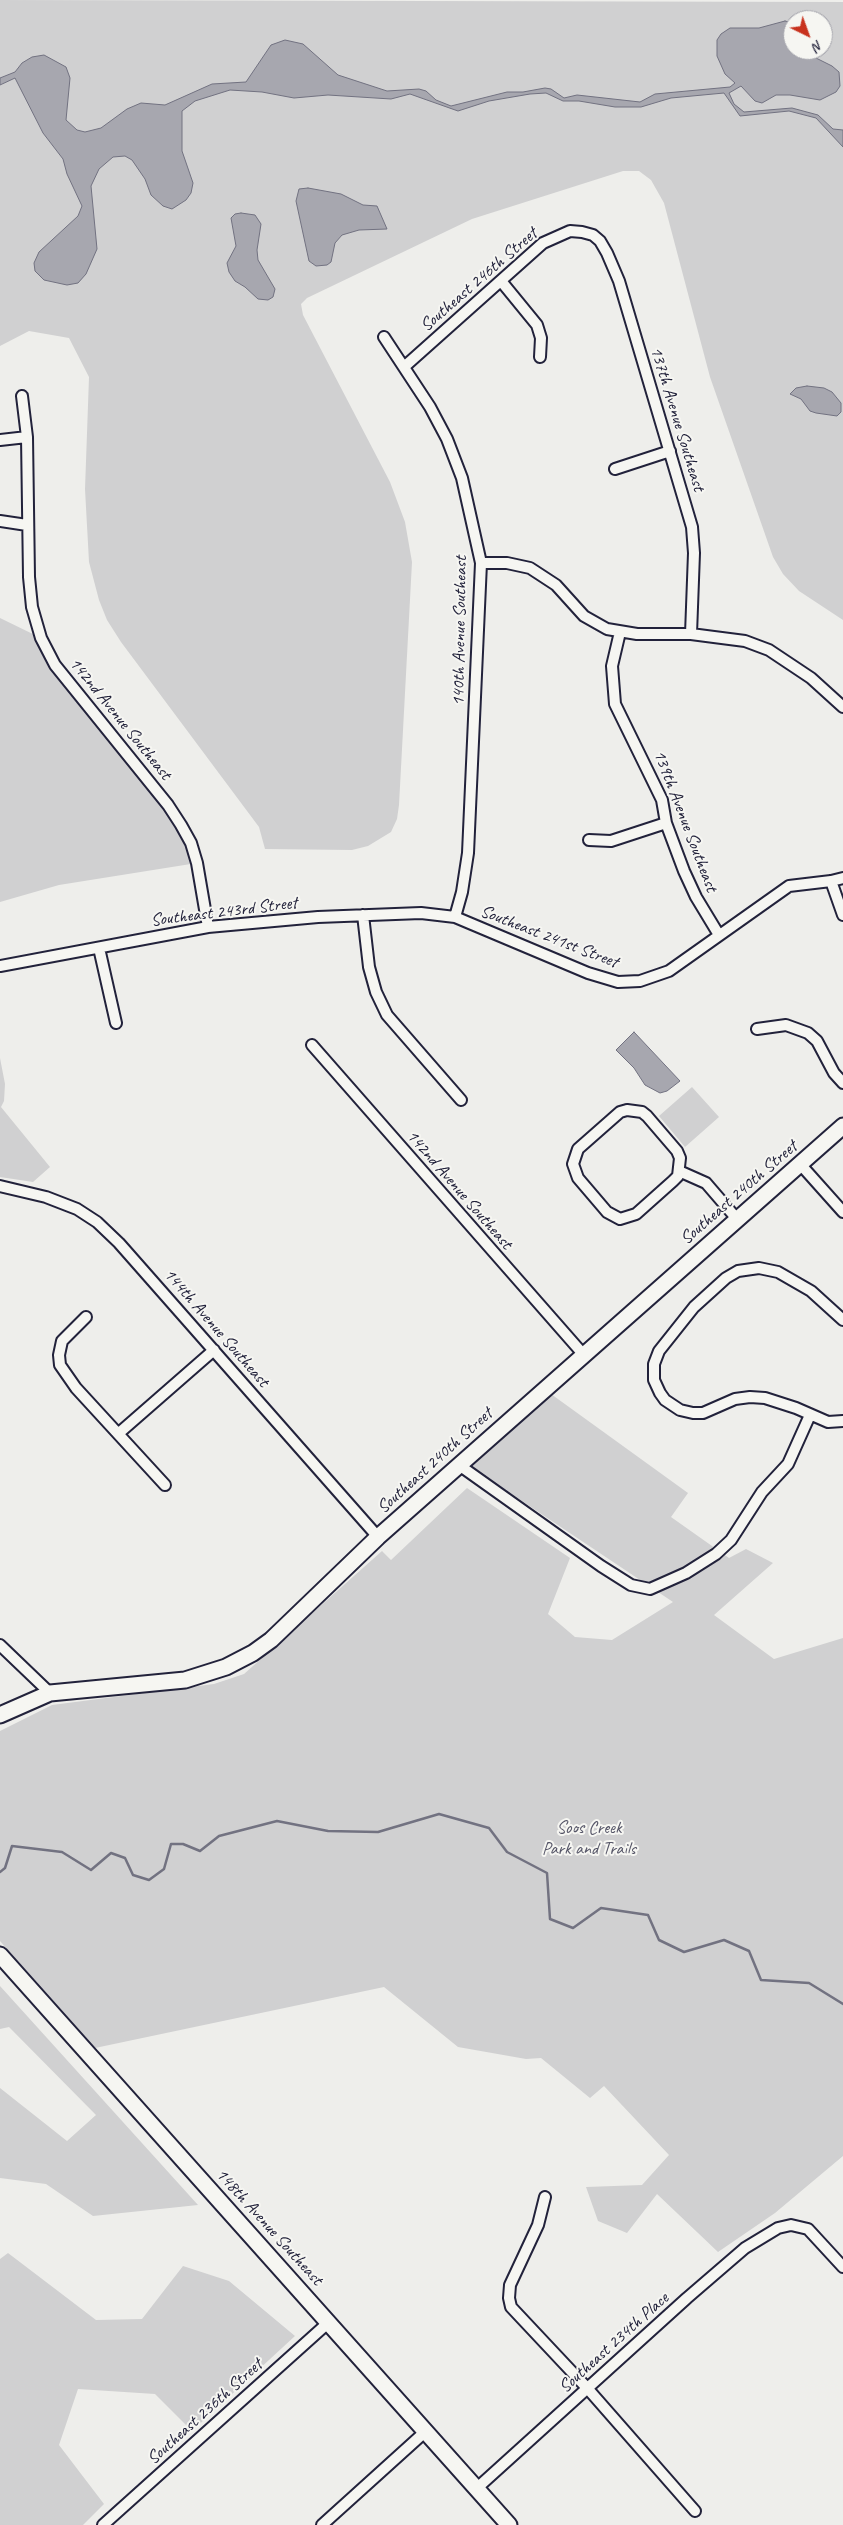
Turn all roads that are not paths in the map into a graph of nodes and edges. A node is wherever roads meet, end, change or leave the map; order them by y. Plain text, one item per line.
1 (582, 232) joint
2 (501, 281) junction
3 (384, 337) dead end
4 (540, 357) dead end
5 (404, 367) junction
6 (22, 396) dead end
7 (27, 437) junction
8 (0, 440) edge
9 (670, 451) junction
10 (616, 469) dead end
11 (0, 520) edge
12 (27, 525) junction
13 (481, 563) junction
14 (620, 632) junction
15 (691, 634) junction
16 (843, 707) edge
17 (666, 824) junction
18 (589, 840) dead end
19 (843, 878) edge
20 (832, 881) junction
21 (364, 915) junction
22 (843, 915) edge
23 (455, 917) junction
24 (208, 927) junction
25 (719, 935) junction
26 (99, 948) junction
27 (0, 966) edge
28 (116, 1023) dead end
29 (757, 1029) dead end
30 (312, 1045) dead end
31 (843, 1083) edge
32 (461, 1100) dead end
33 (843, 1126) edge
34 (801, 1165) junction
35 (679, 1171) junction
36 (0, 1186) edge
37 (843, 1212) edge
38 (737, 1219) junction
39 (86, 1317) dead end
40 (843, 1320) edge
41 (214, 1350) junction
42 (583, 1354) junction
43 (810, 1415) junction
44 (843, 1421) edge
45 (119, 1433) junction
46 (459, 1465) junction
47 (165, 1485) dead end
48 (378, 1537) junction
49 (0, 1645) edge
50 (50, 1693) junction
51 (0, 1715) edge
52 (0, 1955) edge
53 (544, 2197) dead end
54 (843, 2267) edge
55 (329, 2322) junction
56 (588, 2389) junction
57 (426, 2431) junction
58 (476, 2488) junction
59 (694, 2511) dead end
60 (103, 2525) edge
61 (322, 2525) edge
62 (509, 2525) edge

1 - 2 street, Southeast 246th Street
1 - 9 street, 137th Avenue Southeast
2 - 4 street
2 - 5 street, Southeast 246th Street
3 - 5 street, 140th Avenue Southeast
5 - 13 street, 140th Avenue Southeast
6 - 7 street, 142nd Avenue Southeast
7 - 8 street
7 - 12 street, 142nd Avenue Southeast
9 - 10 street
9 - 15 street, 137th Avenue Southeast
11 - 12 street
12 - 24 street, 142nd Avenue Southeast
13 - 14 street
13 - 23 street, 140th Avenue Southeast
14 - 15 street
14 - 17 street, 139th Avenue Southeast
15 - 16 street
17 - 18 street
17 - 25 street, 139th Avenue Southeast
19 - 20 street, Southeast 241st Street
20 - 22 street
20 - 25 street, Southeast 241st Street
21 - 23 street, Southeast 243rd Street
21 - 24 street, Southeast 243rd Street
21 - 32 street
23 - 25 street, Southeast 241st Street
24 - 26 street, Southeast 243rd Street
26 - 27 street, Southeast 243rd Street
26 - 28 street
29 - 31 street
30 - 42 street, 142nd Avenue Southeast
33 - 34 main road, Southeast 240th Street
34 - 37 street
34 - 38 main road, Southeast 240th Street
35 - 35 street
35 - 38 street
36 - 41 street, 144th Avenue Southeast
38 - 42 main road, Southeast 240th Street
39 - 45 street
40 - 43 street
41 - 45 street
41 - 48 street, 144th Avenue Southeast
42 - 46 main road, Southeast 240th Street
43 - 44 street
43 - 46 street
45 - 47 street
46 - 48 main road, Southeast 240th Street
48 - 50 main road, Southeast 240th Street
49 - 50 street
50 - 51 main road, Southeast 240th Street
52 - 55 main road, 148th Avenue Southeast
53 - 56 street
54 - 56 street, Southeast 234th Place
55 - 57 main road, 148th Avenue Southeast
55 - 60 street, Southeast 236th Street
56 - 58 street, Southeast 234th Place
56 - 59 street
57 - 58 main road, 148th Avenue Southeast
57 - 61 street
58 - 62 main road, 148th Avenue Southeast

